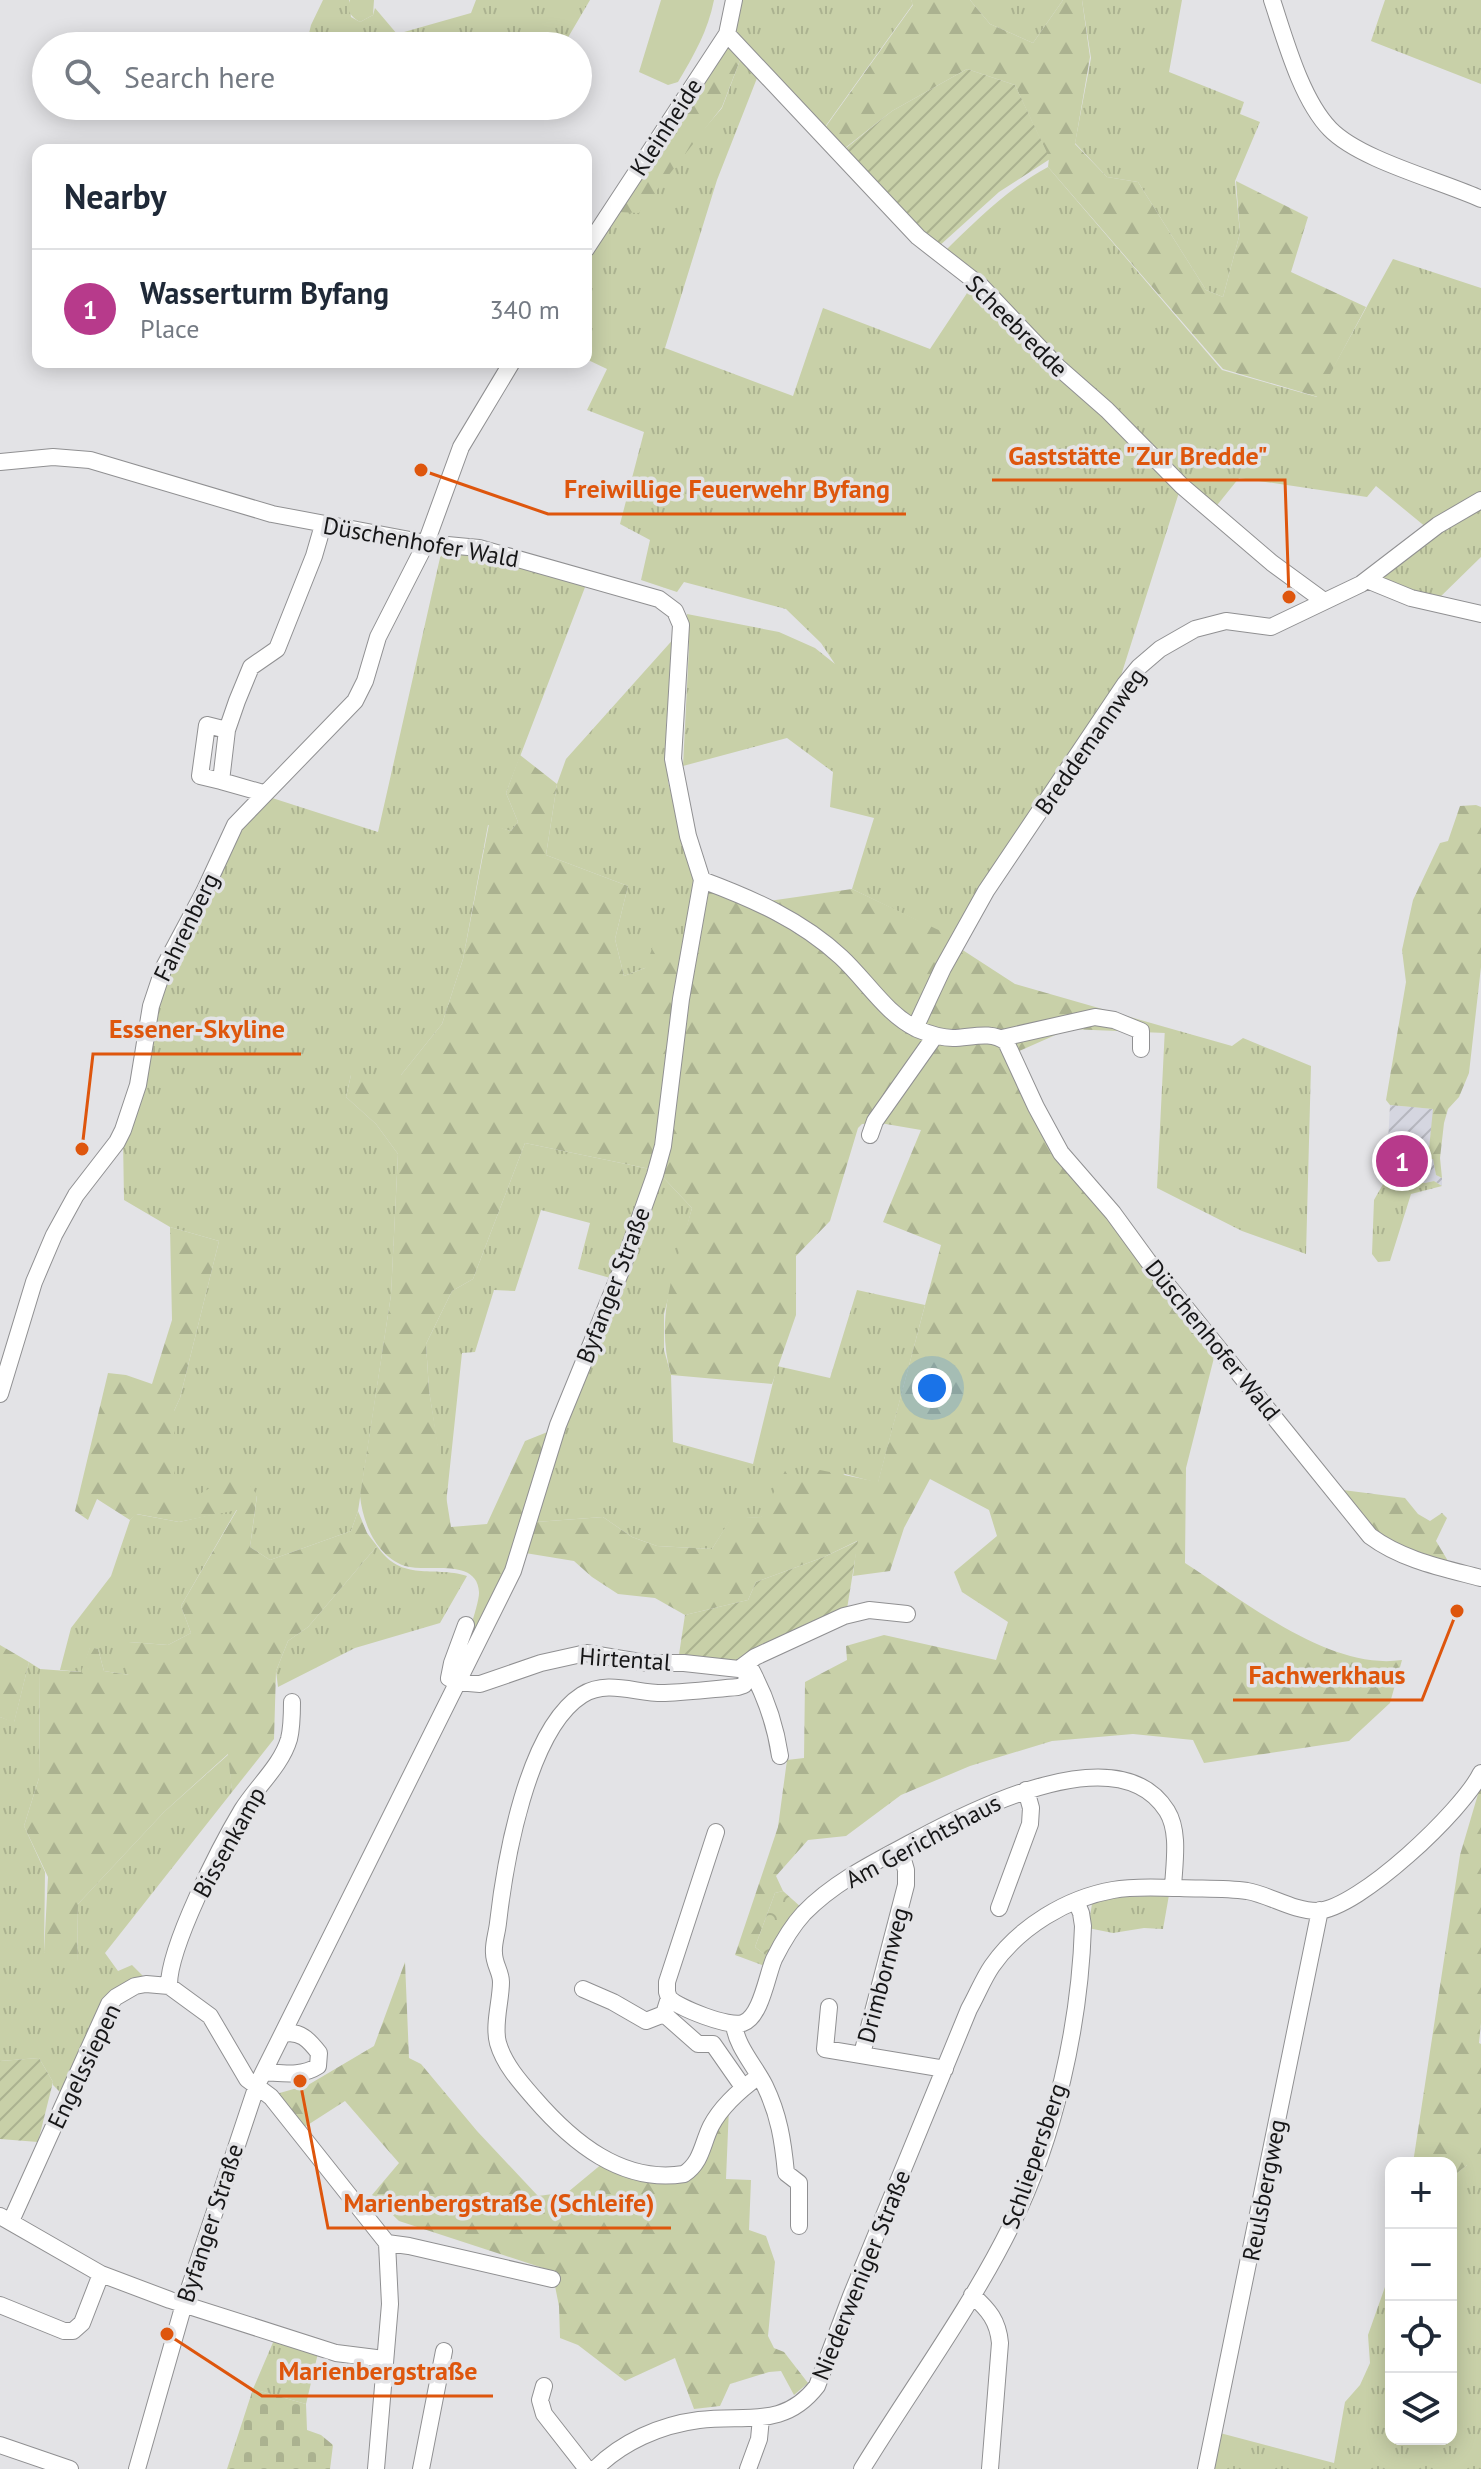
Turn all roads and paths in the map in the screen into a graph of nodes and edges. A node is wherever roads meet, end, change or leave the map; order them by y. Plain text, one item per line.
1 (734, 0) edge
2 (1272, 0) edge
3 (727, 34) junction
4 (1481, 199) edge
5 (592, 240) edge
6 (508, 368) edge
7 (0, 462) edge
8 (1481, 500) edge
9 (323, 525) junction
10 (426, 543) junction
11 (1367, 580) junction
12 (1324, 601) junction
13 (1481, 614) edge
14 (263, 793) junction
15 (700, 875) junction
16 (915, 1028) junction
17 (935, 1036) junction
18 (1002, 1038) junction
19 (1141, 1049) dead end
20 (870, 1135) dead end
21 (0, 1394) edge
22 (1481, 1578) edge
23 (907, 1614) dead end
24 (466, 1625) dead end
25 (746, 1665) junction
26 (457, 1682) junction
27 (292, 1702) dead end
28 (780, 1756) dead end
29 (1481, 1773) edge
30 (1026, 1790) junction
31 (716, 1832) dead end
32 (900, 1849) junction
33 (1173, 1888) junction
34 (1076, 1901) junction
35 (999, 1908) dead end
36 (1320, 1910) junction
37 (169, 1986) junction
38 (583, 1989) dead end
39 (667, 2006) junction
40 (829, 2007) dead end
41 (734, 2024) junction
42 (283, 2034) junction
43 (862, 2054) junction
44 (945, 2069) junction
45 (759, 2076) junction
46 (260, 2078) junction
47 (743, 2087) junction
48 (5, 2218) edge
49 (799, 2226) dead end
50 (387, 2243) junction
51 (101, 2274) junction
52 (552, 2279) dead end
53 (972, 2295) junction
54 (184, 2304) junction
55 (0, 2305) edge
56 (444, 2351) dead end
57 (384, 2359) junction
58 (544, 2386) dead end
59 (761, 2418) junction
60 (0, 2445) edge
61 (70, 2469) edge
62 (137, 2469) edge
63 (376, 2469) edge
64 (421, 2469) edge
65 (587, 2469) edge
66 (595, 2469) edge
67 (748, 2469) edge
68 (862, 2469) edge
69 (990, 2469) edge
70 (1206, 2469) edge

1 - 3 street, Kleinheide
2 - 4 street
3 - 5 street, Kleinheide
3 - 12 street, Scheebredde
6 - 10 street
7 - 9 street, Düschenhofer Wald
8 - 11 street, Breddemannweg
9 - 10 street, Düschenhofer Wald
9 - 14 street
10 - 14 street, Fahrenberg
10 - 15 street, Düschenhofer Wald
11 - 12 street, Breddemannweg
11 - 13 street
12 - 16 street, Breddemannweg
14 - 21 street, Fahrenberg
15 - 16 street
15 - 26 street, Byfanger Straße
16 - 17 street
17 - 18 street
17 - 20 street
18 - 19 street
18 - 22 street, Düschenhofer Wald
23 - 25 street
24 - 26 street, Byfanger Straße
25 - 26 street, Hirtental
25 - 28 street
25 - 47 street
26 - 42 street, Byfanger Straße
27 - 37 street, Bissenkamp
29 - 36 street
30 - 32 street, Am Gerichtshaus
30 - 33 street, Am Gerichtshaus
30 - 35 street
31 - 39 street
32 - 41 street, Am Gerichtshaus
32 - 43 street, Drimbornweg
33 - 34 street, Niederweniger Straße
33 - 36 street, Niederweniger Straße
34 - 44 street, Niederweniger Straße
34 - 53 street, Schliepersberg
36 - 70 street, Reulsbergweg
37 - 46 street
37 - 48 street, Engelssiepen
38 - 39 street
39 - 41 street
39 - 47 street
40 - 43 street
41 - 45 street
42 - 46 street, Byfanger Straße
42 - 46 street
43 - 44 street
44 - 59 street, Niederweniger Straße
45 - 47 street
45 - 49 street
46 - 50 street
46 - 54 street, Byfanger Straße
48 - 51 street
50 - 52 street
50 - 57 street
51 - 54 street
51 - 55 street
53 - 68 street, Schliepersberg
53 - 69 street
54 - 57 street
54 - 62 street, Byfanger Straße
56 - 64 street
57 - 63 street
58 - 65 street
59 - 66 street, Niederweniger Straße
59 - 67 street
60 - 61 street

